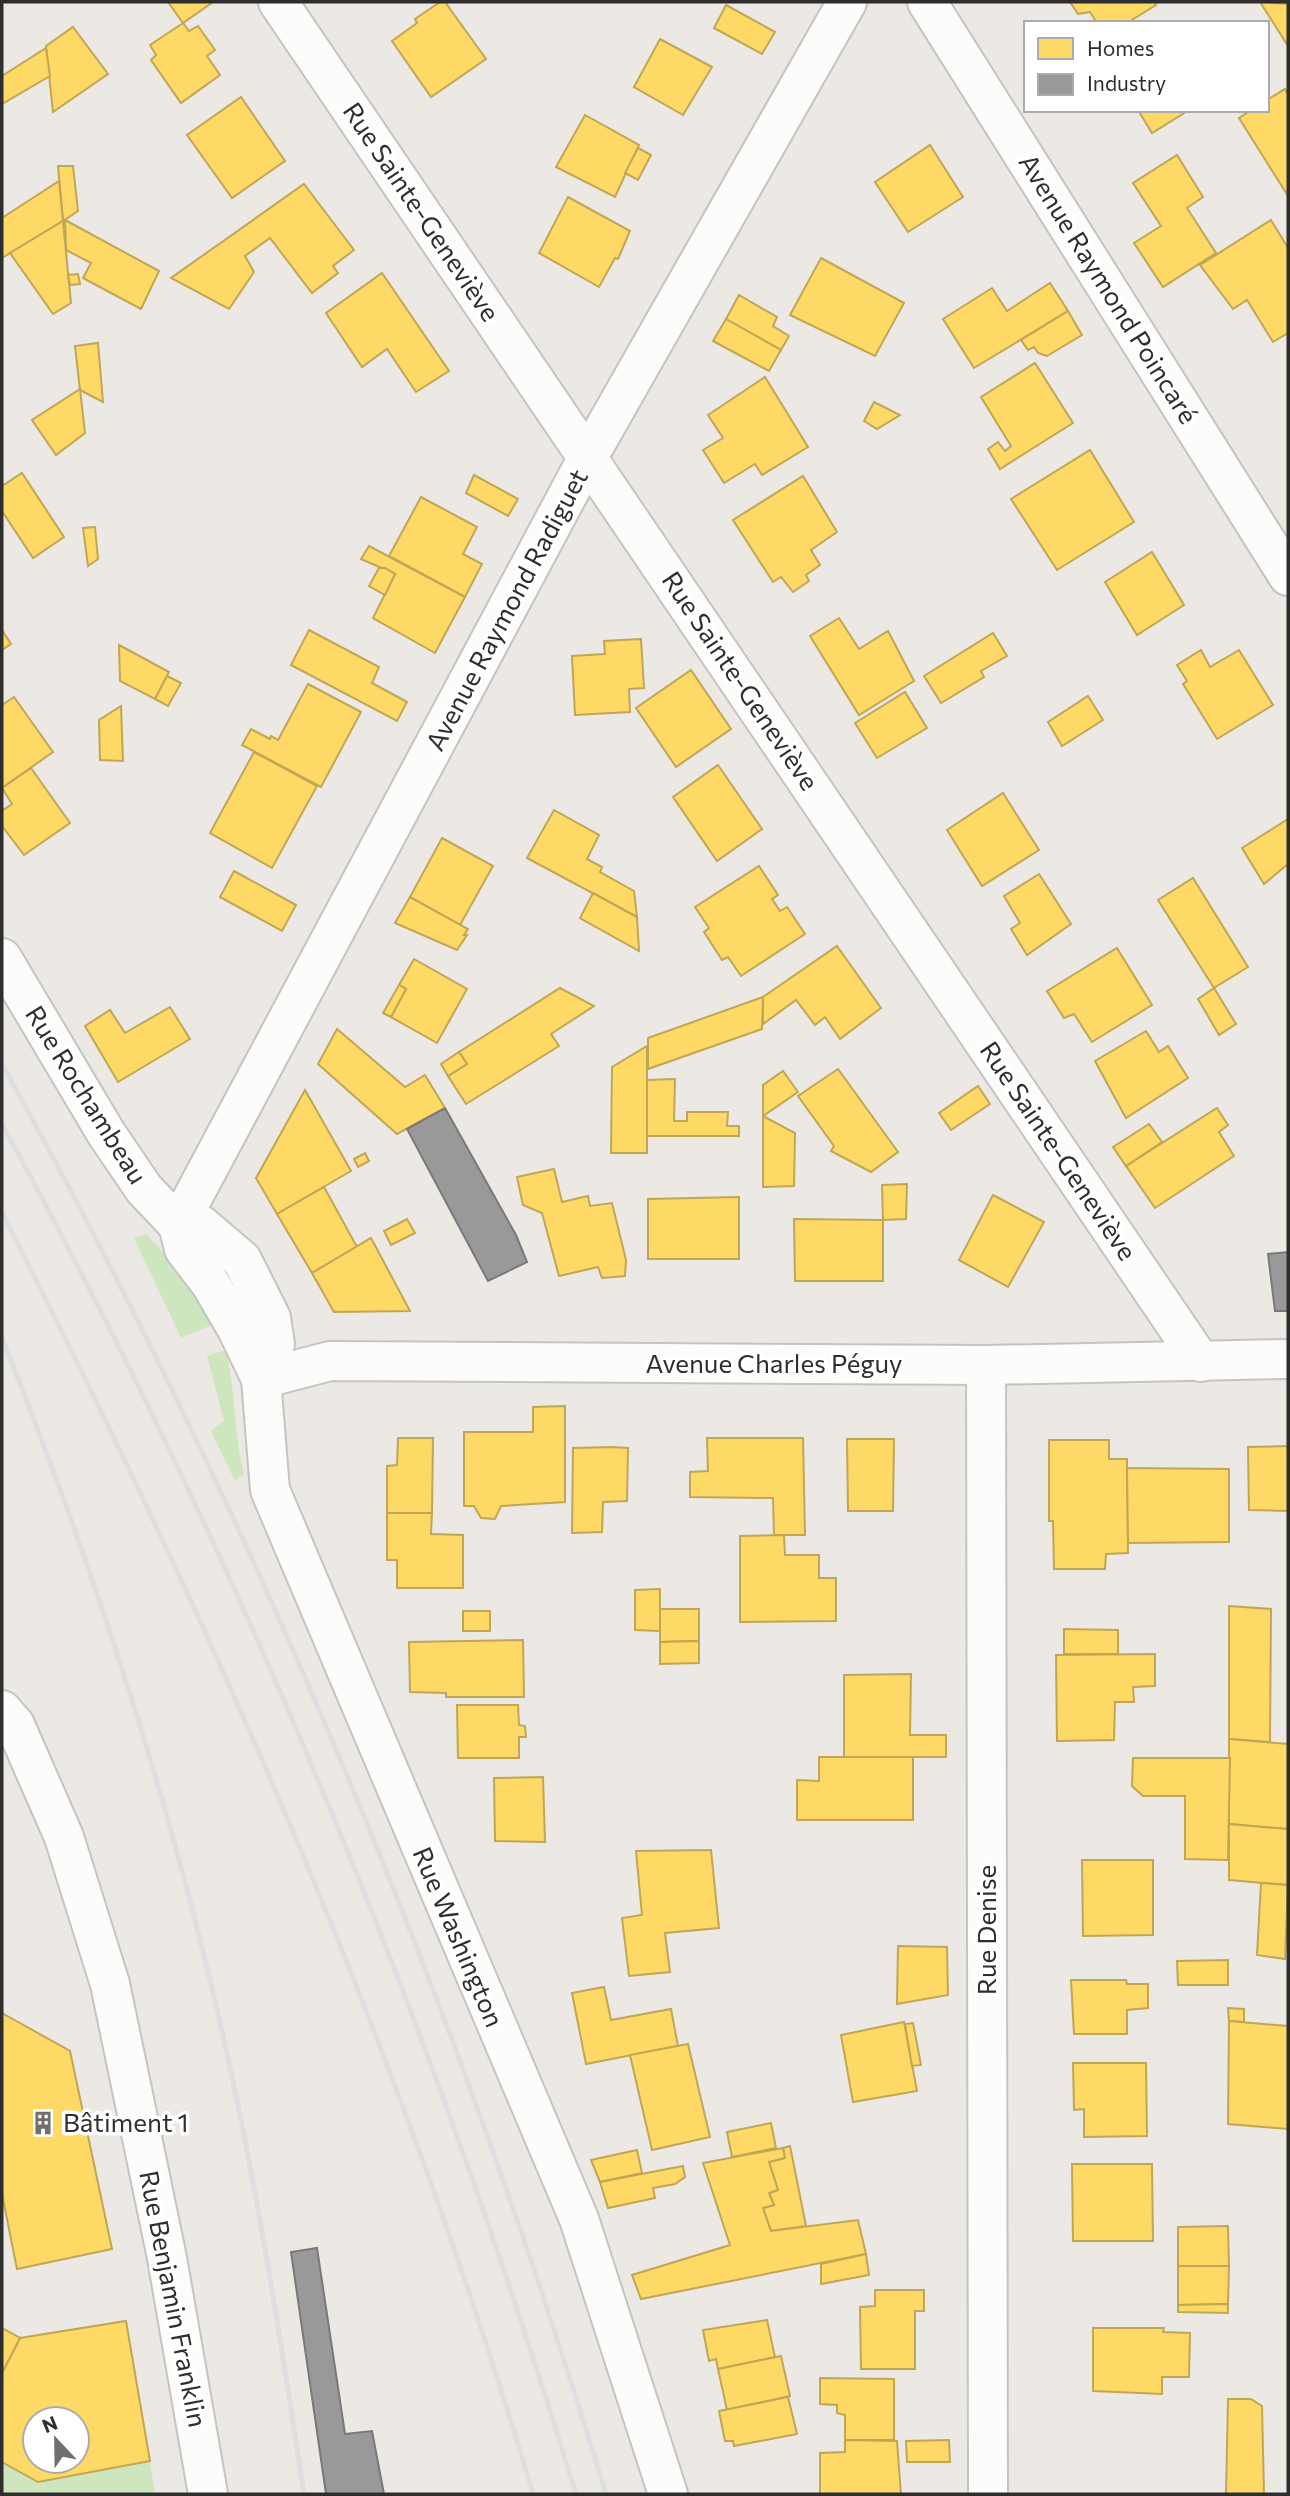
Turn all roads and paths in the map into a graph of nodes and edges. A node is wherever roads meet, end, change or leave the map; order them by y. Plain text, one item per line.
1 (278, 2) edge
2 (847, 2) edge
3 (927, 2) edge
4 (588, 457) junction
5 (1288, 576) edge
6 (2, 958) edge
7 (178, 1225) junction
8 (1288, 1359) edge
9 (1201, 1362) junction
10 (986, 1366) junction
11 (261, 1378) junction
12 (2, 1710) edge
13 (208, 2494) edge
14 (668, 2494) edge
15 (988, 2494) edge

1 - 4 street, Rue Sainte-Geneviève
2 - 4 street, Avenue Raymond Radiguet
3 - 5 street, Avenue Raymond Poincaré
4 - 7 street, Avenue Raymond Radiguet
4 - 9 street, Rue Sainte-Geneviève
6 - 7 street, Rue Rochambeau
7 - 11 street, Rue Rochambeau
8 - 9 street, Avenue Charles Péguy
9 - 10 street, Avenue Charles Péguy
10 - 11 street, Avenue Charles Péguy
10 - 15 street, Rue Denise
11 - 14 street, Rue Washington
12 - 13 street, Rue Benjamin Franklin

